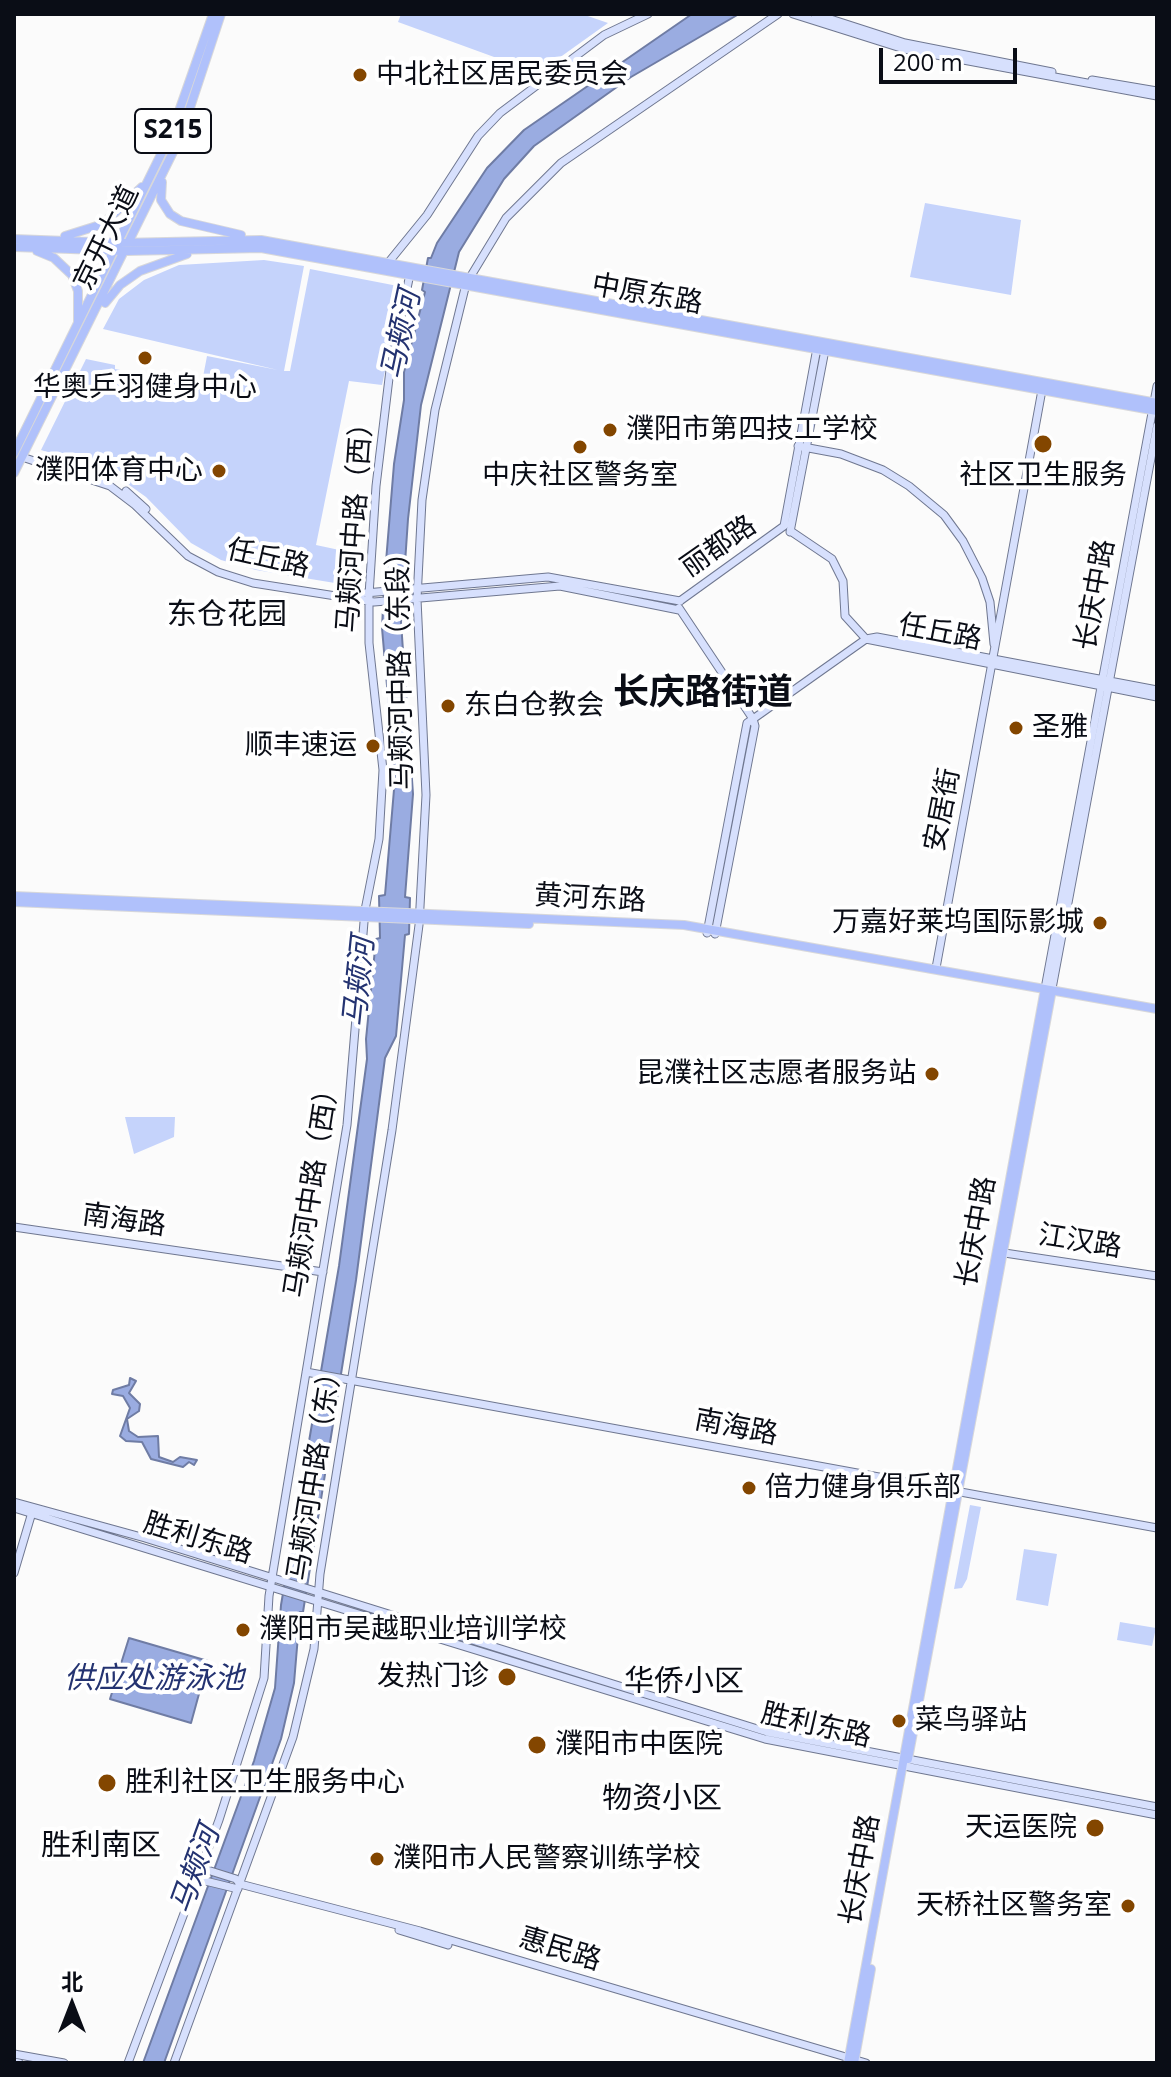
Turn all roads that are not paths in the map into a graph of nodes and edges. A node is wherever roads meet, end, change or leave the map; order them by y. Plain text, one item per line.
1 (213, 14) edge
2 (221, 14) edge
3 (648, 14) edge
4 (778, 14) edge
5 (793, 14) edge
6 (815, 14) edge
7 (1157, 94) edge
8 (170, 158) junction
9 (156, 167) junction
10 (261, 240) junction
11 (17, 243) edge
12 (117, 247) junction
13 (129, 247) junction
14 (209, 249) junction
15 (388, 263) junction
16 (420, 273) junction
17 (468, 281) junction
18 (88, 326) junction
19 (77, 328) junction
20 (821, 349) junction
21 (1157, 386) edge
22 (1042, 390) junction
23 (1155, 407) edge
24 (1157, 426) edge
25 (802, 447) junction
26 (20, 454) edge
27 (14, 473) edge
28 (780, 531) junction
29 (792, 532) junction
30 (413, 595) junction
31 (371, 598) junction
32 (679, 606) junction
33 (866, 639) junction
34 (993, 662) junction
35 (1106, 684) junction
36 (1157, 690) edge
37 (1157, 697) edge
38 (753, 719) junction
39 (14, 899) edge
40 (364, 913) junction
41 (420, 915) junction
42 (712, 931) junction
43 (936, 968) junction
44 (1048, 992) junction
45 (1157, 1012) edge
46 (14, 1227) edge
47 (1000, 1252) junction
48 (323, 1272) junction
49 (1157, 1276) edge
50 (306, 1372) junction
51 (348, 1378) junction
52 (955, 1491) junction
53 (14, 1502) edge
54 (14, 1508) edge
55 (32, 1510) junction
56 (1157, 1528) edge
57 (14, 1573) edge
58 (274, 1582) junction
59 (319, 1596) junction
60 (905, 1764) junction
61 (1157, 1807) edge
62 (1157, 1815) edge
63 (203, 1869) junction
64 (199, 1879) junction
65 (237, 1885) junction
66 (14, 2054) edge
67 (849, 2062) edge
68 (64, 2063) edge
69 (128, 2063) edge
70 (174, 2063) edge
71 (866, 2063) edge

1 - 9 main road, 京开大道 / S215
2 - 8 main road, 京开大道 / S215
3 - 15 street
4 - 17 street, 马颊河中路（东段）
5 - 7 street
6 - 7 street
8 - 10 main road
8 - 13 main road, 京开大道 / S215
9 - 11 main road
9 - 12 main road, 京开大道 / S215
10 - 13 main road, 中原东路
10 - 15 main road, 中原东路
11 - 12 main road
11 - 19 main road
12 - 13 main road
12 - 19 main road, 京开大道 / S215
13 - 14 main road, 中原东路
13 - 18 main road, 京开大道 / S215
14 - 16 main road, 中原东路
14 - 18 main road
15 - 16 main road, 中原东路
16 - 17 main road, 中原东路
16 - 31 street, 马颊河中路（西）
17 - 20 main road, 中原东路
17 - 23 main road, 中原东路
17 - 30 street, 马颊河中路（东段）
18 - 26 main road, 京开大道 / S215
19 - 26 main road, 京开大道 / S215
20 - 22 main road, 中原东路
20 - 25 street, 丽都路
21 - 23 street, 长庆中路
22 - 23 main road, 中原东路
22 - 34 street, 安居街
23 - 35 street, 长庆中路
24 - 35 street, 长庆中路
25 - 28 street, 丽都路
25 - 29 street, 丽都路
25 - 34 street
26 - 27 main road, 京开大道 / S215
26 - 31 street, 任丘路
28 - 29 street, 丽都路
28 - 32 street, 丽都路
29 - 33 street
30 - 31 street, 任丘路
30 - 32 street, 任丘路
30 - 41 street, 马颊河中路（东段）
31 - 40 street, 马颊河中路（西）
32 - 38 street, 丽都路
33 - 34 street, 任丘路
33 - 38 street
34 - 35 street, 任丘路
34 - 43 street, 安居街
35 - 36 street, 任丘路
35 - 37 street, 任丘路
35 - 44 street, 长庆中路
38 - 42 street
39 - 40 main road, 黄河东路
40 - 41 main road, 黄河东路
40 - 48 street, 马颊河中路（西）
41 - 42 main road, 黄河东路
41 - 51 street, 马颊河中路（东）
42 - 43 main road, 黄河东路
42 - 44 main road, 黄河东路
43 - 44 main road, 黄河东路
44 - 45 main road, 黄河东路
44 - 47 main road, 长庆中路
46 - 48 street, 南海路
47 - 49 street, 江汉路
47 - 52 main road, 长庆中路
48 - 50 street, 马颊河中路（西）
50 - 51 street, 南海路
50 - 58 street, 马颊河中路（西）
51 - 52 street, 南海路
51 - 59 street, 马颊河中路（东）
52 - 56 street, 南海路
52 - 60 main road, 长庆中路
53 - 55 street, 胜利东路
54 - 55 street, 胜利东路
55 - 57 street
55 - 58 street, 胜利东路
58 - 59 street, 胜利东路
58 - 63 street, 马颊河中路（西）
59 - 60 street, 胜利东路
59 - 65 street, 马颊河中路（东）
60 - 61 street, 胜利东路
60 - 62 street, 胜利东路
60 - 67 main road, 长庆中路
63 - 64 street, 马颊河中路（西）
63 - 65 street
64 - 65 street
64 - 69 street, 马颊河中路（西）
65 - 67 street, 惠民路
65 - 70 street, 马颊河中路（东）
66 - 68 street
67 - 71 street, 惠民路

